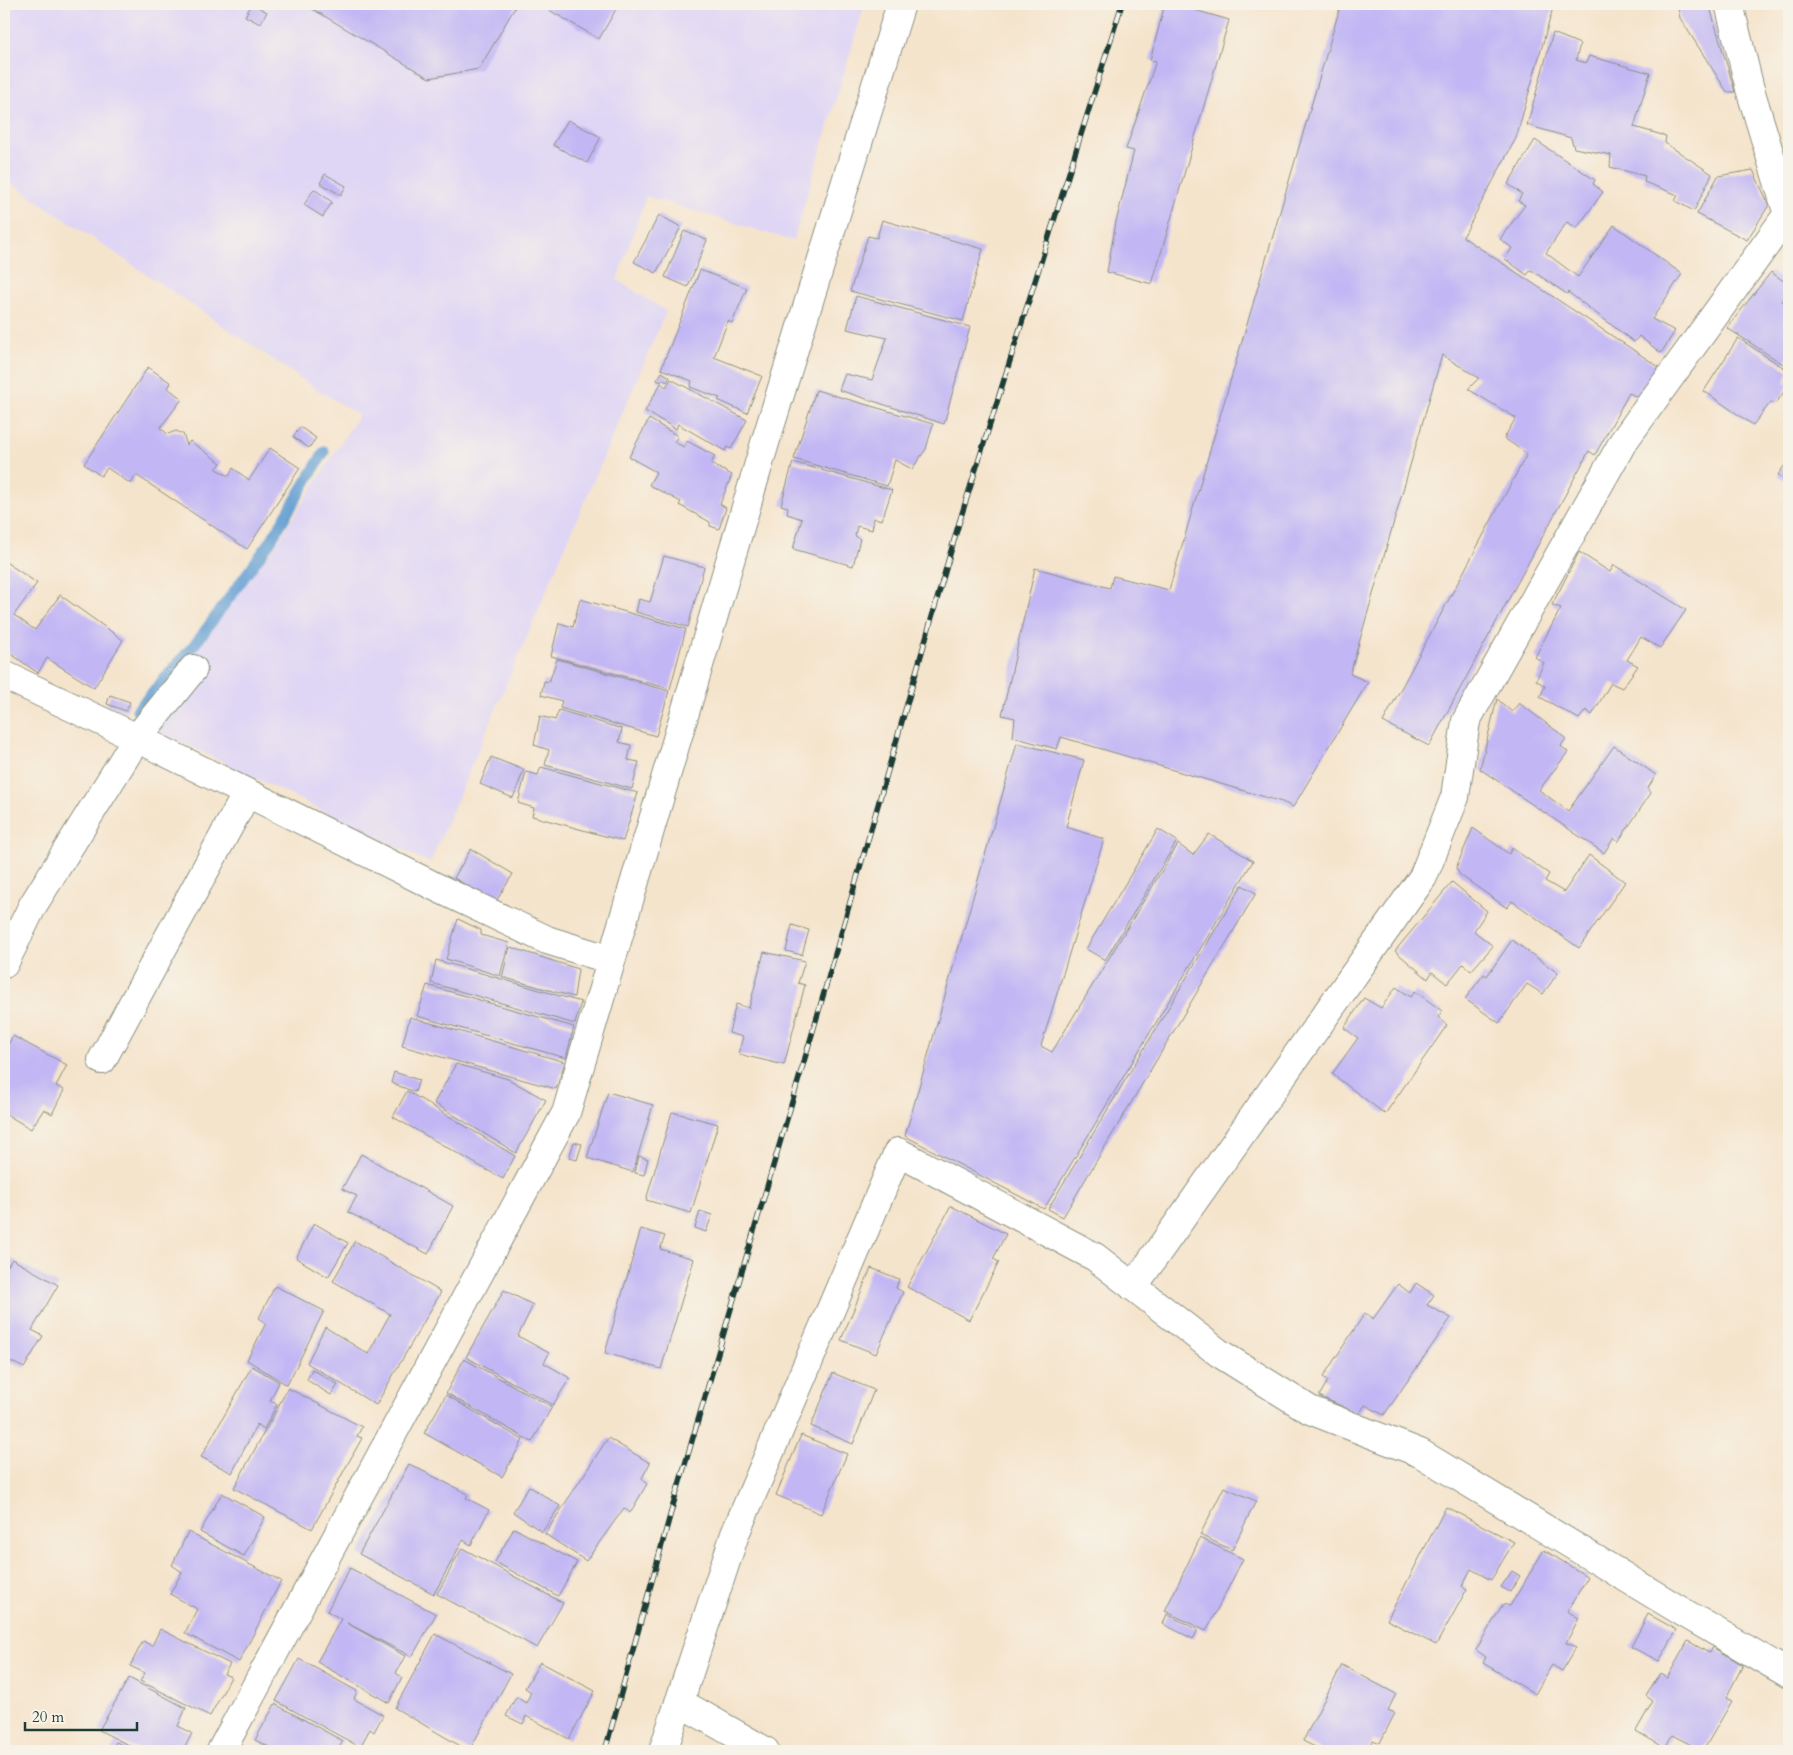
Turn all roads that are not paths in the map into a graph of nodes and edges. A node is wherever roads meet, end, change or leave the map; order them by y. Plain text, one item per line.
1 (902, 4) edge
2 (1730, 4) edge
3 (1789, 216) edge
4 (193, 670) dead end
5 (4, 675) edge
6 (137, 738) junction
7 (247, 793) junction
8 (611, 960) junction
9 (4, 964) edge
10 (102, 1060) dead end
11 (1133, 1287) junction
12 (1789, 1674) edge
13 (679, 1702) junction
14 (221, 1751) edge
15 (662, 1751) edge
16 (765, 1751) edge

1 - 8 street
2 - 3 street
3 - 11 street
4 - 6 street
5 - 6 street
6 - 7 street
6 - 9 street
7 - 8 street
7 - 10 street
8 - 14 street
11 - 12 street
11 - 13 street
13 - 15 street
13 - 16 street

